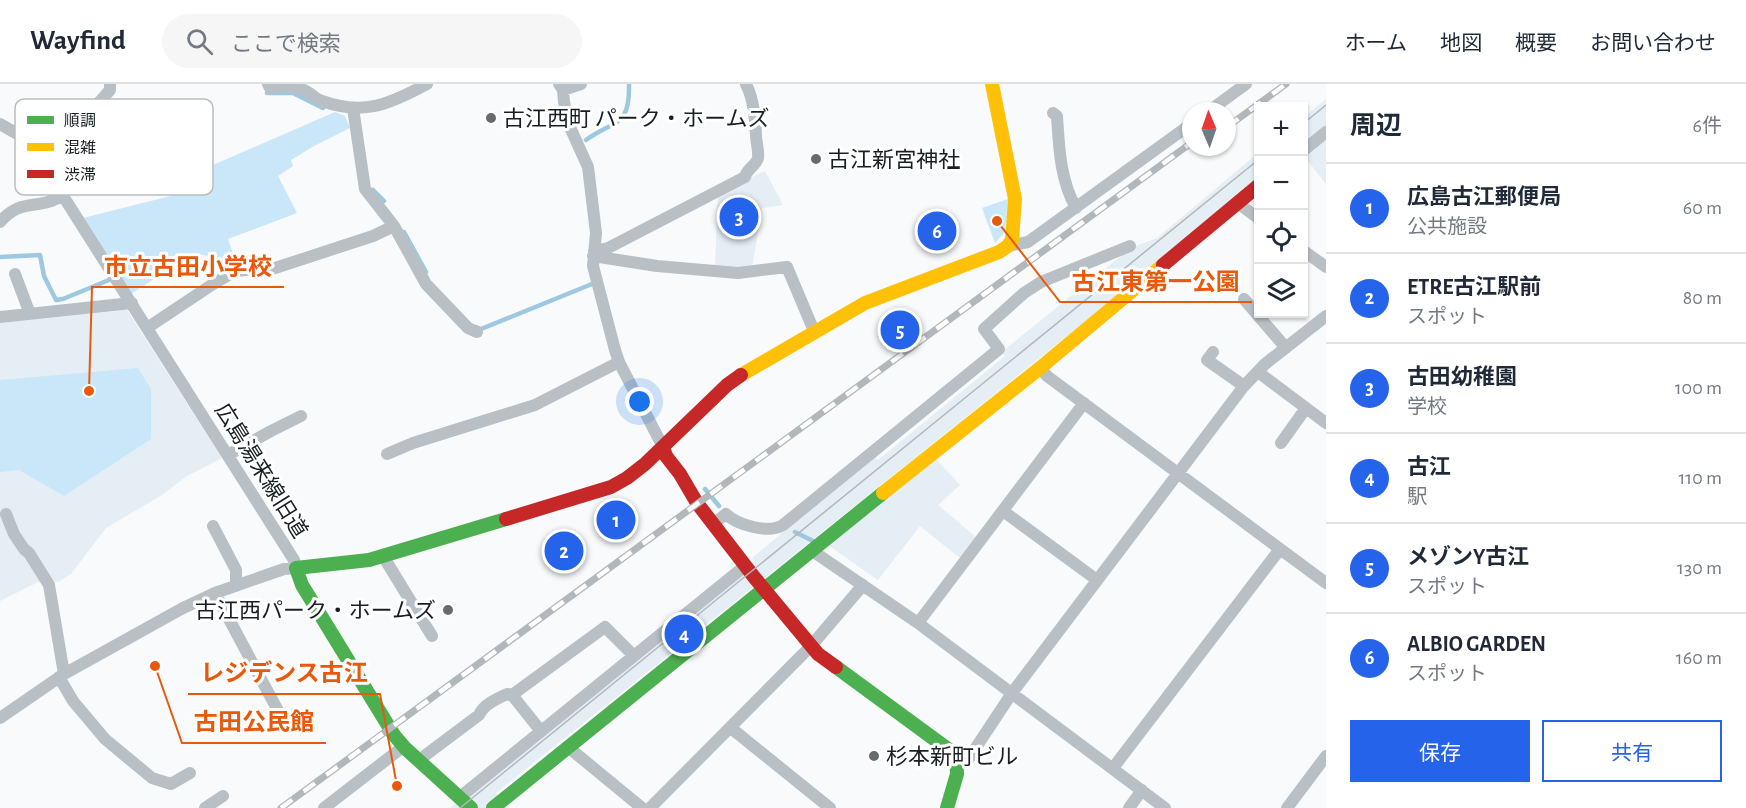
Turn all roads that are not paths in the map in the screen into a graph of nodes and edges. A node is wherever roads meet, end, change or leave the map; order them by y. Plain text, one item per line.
1 (110, 84) edge
2 (268, 84) edge
3 (427, 84) edge
4 (581, 84) edge
5 (746, 84) edge
6 (992, 84) edge
7 (1246, 84) edge
8 (561, 87) edge
9 (102, 99) edge
10 (1221, 102) edge
11 (353, 108) junction
12 (1053, 113) dead end
13 (0, 124) edge
14 (1182, 131) edge
15 (1326, 132) edge
16 (15, 133) edge
17 (1308, 147) edge
18 (1254, 190) edge
19 (63, 195) edge
20 (65, 195) edge
21 (1239, 204) junction
22 (1076, 208) junction
23 (1254, 215) edge
24 (0, 222) edge
25 (394, 226) junction
26 (1008, 246) junction
27 (1130, 246) dead end
28 (594, 253) junction
29 (1308, 254) edge
30 (1326, 267) edge
31 (15, 274) dead end
32 (1244, 299) dead end
33 (132, 303) junction
34 (30, 314) junction
35 (1326, 316) edge
36 (0, 317) edge
37 (147, 328) junction
38 (814, 331) junction
39 (477, 333) dead end
40 (1286, 348) junction
41 (1213, 352) dead end
42 (619, 362) junction
43 (1040, 368) junction
44 (1258, 372) junction
45 (1244, 386) junction
46 (1084, 403) junction
47 (1306, 408) junction
48 (302, 417) dead end
49 (1326, 423) edge
50 (1281, 443) dead end
51 (663, 447) junction
52 (387, 453) dead end
53 (228, 456) junction
54 (1177, 472) junction
55 (1003, 511) junction
56 (6, 514) dead end
57 (713, 524) junction
58 (213, 526) dead end
59 (1280, 549) junction
60 (811, 550) junction
61 (383, 556) junction
62 (745, 566) junction
63 (296, 568) junction
64 (1097, 580) junction
65 (1326, 583) edge
66 (862, 585) junction
67 (236, 586) junction
68 (764, 590) junction
69 (215, 593) junction
70 (918, 623) junction
71 (432, 636) dead end
72 (811, 646) junction
73 (633, 655) junction
74 (61, 676) junction
75 (1012, 693) junction
76 (512, 696) junction
77 (0, 718) edge
78 (283, 720) dead end
79 (731, 728) junction
80 (540, 730) junction
81 (568, 747) junction
82 (405, 748) junction
83 (1326, 756) edge
84 (419, 760) junction
85 (959, 762) junction
86 (1113, 768) junction
87 (190, 773) dead end
88 (1142, 790) junction
89 (223, 796) dead end
90 (460, 797) junction
91 (205, 808) edge
92 (324, 808) edge
93 (471, 808) edge
94 (493, 808) edge
95 (642, 808) edge
96 (650, 808) edge
97 (830, 808) edge
98 (947, 808) edge
99 (1129, 808) edge
100 (1166, 808) edge
101 (1287, 808) edge

1 - 9 street
2 - 11 street
3 - 11 street
4 - 8 street
5 - 28 street
6 - 26 street
7 - 10 street
8 - 28 street
11 - 25 street
12 - 22 street
13 - 16 street, 広島湯来線旧道
14 - 22 street
15 - 17 street
18 - 21 street
19 - 24 street
20 - 33 street, 広島湯来線旧道
21 - 23 street
21 - 43 street
22 - 26 street
25 - 37 street
25 - 39 street
26 - 38 street
27 - 57 street
28 - 38 street
28 - 42 street
29 - 30 street
31 - 34 street
32 - 40 street
33 - 34 street
33 - 37 street, 広島湯来線旧道
34 - 36 street
35 - 40 street
37 - 53 street, 広島湯来線旧道
38 - 51 street
40 - 44 street
41 - 45 street
42 - 51 street
42 - 52 street
43 - 46 street
43 - 60 street
44 - 45 street
44 - 47 street
45 - 54 street
46 - 54 street
46 - 55 street
47 - 49 street
47 - 50 street
48 - 53 street
51 - 57 street
51 - 61 street
53 - 63 street, 広島湯来線旧道
54 - 59 street
54 - 64 street
55 - 64 street
55 - 70 street
56 - 74 street
57 - 62 street
58 - 67 street
59 - 65 street
59 - 86 street
60 - 66 street
60 - 68 street
61 - 63 street
61 - 71 street
62 - 68 street
62 - 73 street
63 - 67 street, 広島湯来線旧道
63 - 82 street
64 - 75 street
66 - 70 street
66 - 72 street
67 - 69 street, 広島湯来線旧道
68 - 72 street
68 - 81 street
69 - 74 street, 広島湯来線旧道
69 - 78 street
70 - 75 street
72 - 79 street
72 - 85 street
73 - 76 street
73 - 80 street
74 - 77 street, 広島湯来線旧道
74 - 87 street
75 - 85 street
75 - 86 street
76 - 80 street
76 - 84 street
79 - 96 street
79 - 97 street
80 - 90 street
81 - 94 street
81 - 95 street
82 - 84 street
82 - 92 street
83 - 101 street
84 - 90 street
85 - 98 street
86 - 88 street
88 - 99 street
88 - 100 street
89 - 91 street
90 - 93 street

